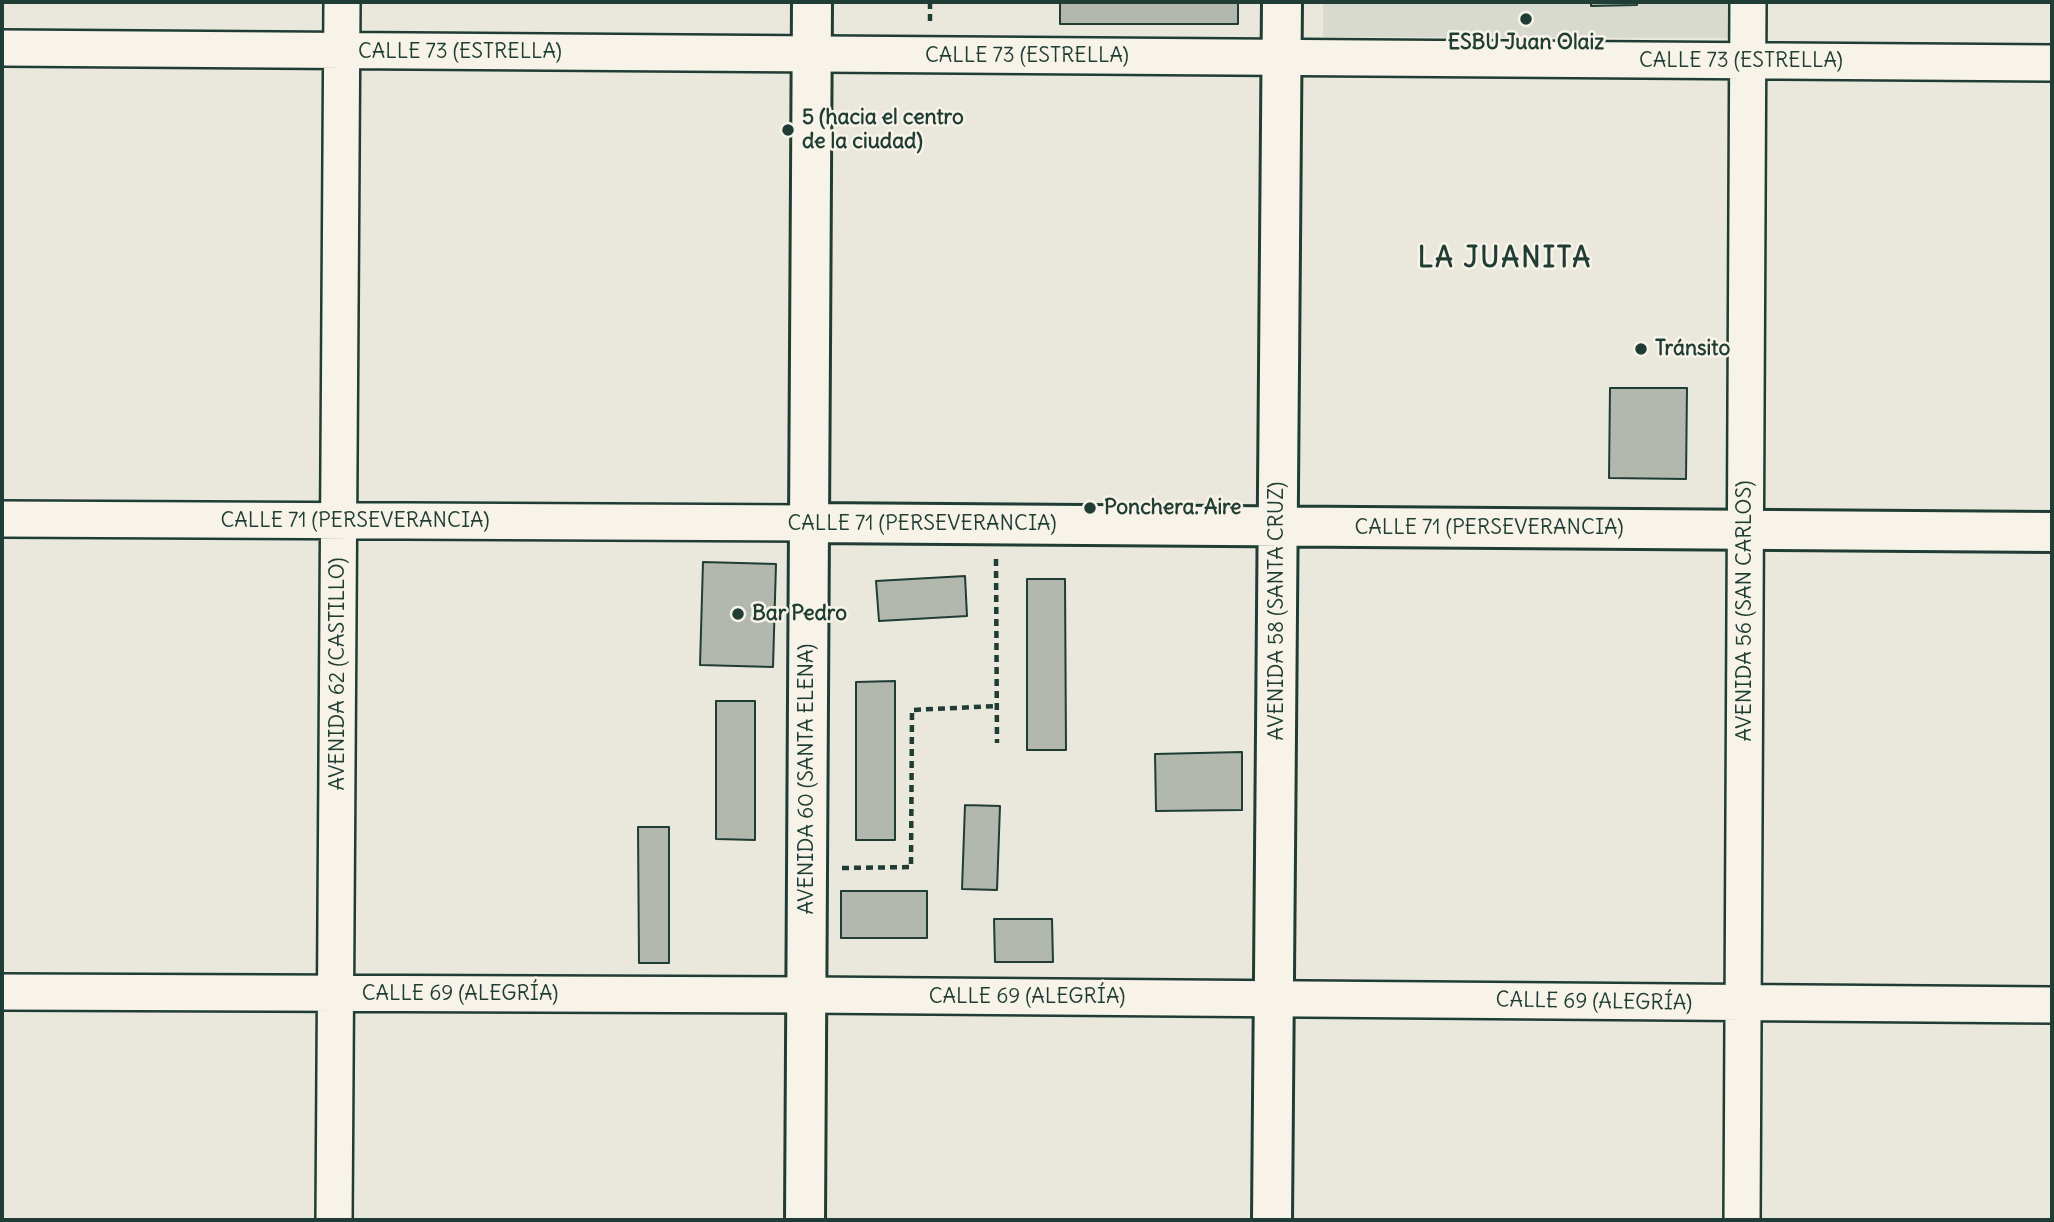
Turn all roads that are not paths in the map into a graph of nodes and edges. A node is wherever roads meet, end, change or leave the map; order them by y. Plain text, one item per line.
1 (342, 2) edge
2 (812, 2) edge
3 (1282, 2) edge
4 (1748, 2) edge
5 (2, 48) edge
6 (342, 51) junction
7 (812, 54) junction
8 (1281, 58) junction
9 (1748, 61) junction
10 (2052, 63) edge
11 (2, 519) edge
12 (339, 520) junction
13 (809, 523) junction
14 (1277, 527) junction
15 (1745, 529) junction
16 (2052, 532) edge
17 (2, 992) edge
18 (335, 993) junction
19 (806, 995) junction
20 (1273, 999) junction
21 (1743, 1004) junction
22 (2052, 1005) edge
23 (334, 1220) edge
24 (805, 1220) edge
25 (1272, 1220) edge
26 (1742, 1220) edge

1 - 6 street, AVENIDA 62 (CASTILLO)
2 - 7 street, AVENIDA 60 (SANTA ELENA)
3 - 8 street, AVENIDA 58 (SANTA CRUZ)
4 - 9 street, AVENIDA 56 (SAN CARLOS)
5 - 6 street, CALLE 73 (ESTRELLA)
6 - 7 street, CALLE 73 (ESTRELLA)
6 - 12 street, AVENIDA 62 (CASTILLO)
7 - 8 street, CALLE 73 (ESTRELLA)
7 - 13 street, AVENIDA 60 (SANTA ELENA)
8 - 9 street, CALLE 73 (ESTRELLA)
8 - 14 street, AVENIDA 58 (SANTA CRUZ)
9 - 10 street, CALLE 73 (ESTRELLA)
9 - 15 street, AVENIDA 56 (SAN CARLOS)
11 - 12 street, CALLE 71 (PERSEVERANCIA)
12 - 13 street, CALLE 71 (PERSEVERANCIA)
12 - 18 street, AVENIDA 62 (CASTILLO)
13 - 14 street, CALLE 71 (PERSEVERANCIA)
13 - 19 street, AVENIDA 60 (SANTA ELENA)
14 - 15 street, CALLE 71 (PERSEVERANCIA)
14 - 20 street, AVENIDA 58 (SANTA CRUZ)
15 - 16 street, CALLE 71 (PERSEVERANCIA)
15 - 21 street, AVENIDA 56 (SAN CARLOS)
17 - 18 street, CALLE 69 (ALEGRÍA)
18 - 19 street, CALLE 69 (ALEGRÍA)
18 - 23 street, AVENIDA 62 (CASTILLO)
19 - 20 street, CALLE 69 (ALEGRÍA)
19 - 24 street, AVENIDA 60 (SANTA ELENA)
20 - 21 street, CALLE 69 (ALEGRÍA)
20 - 25 street, AVENIDA 58 (SANTA CRUZ)
21 - 22 street, CALLE 69 (ALEGRÍA)
21 - 26 street, AVENIDA 56 (SAN CARLOS)

